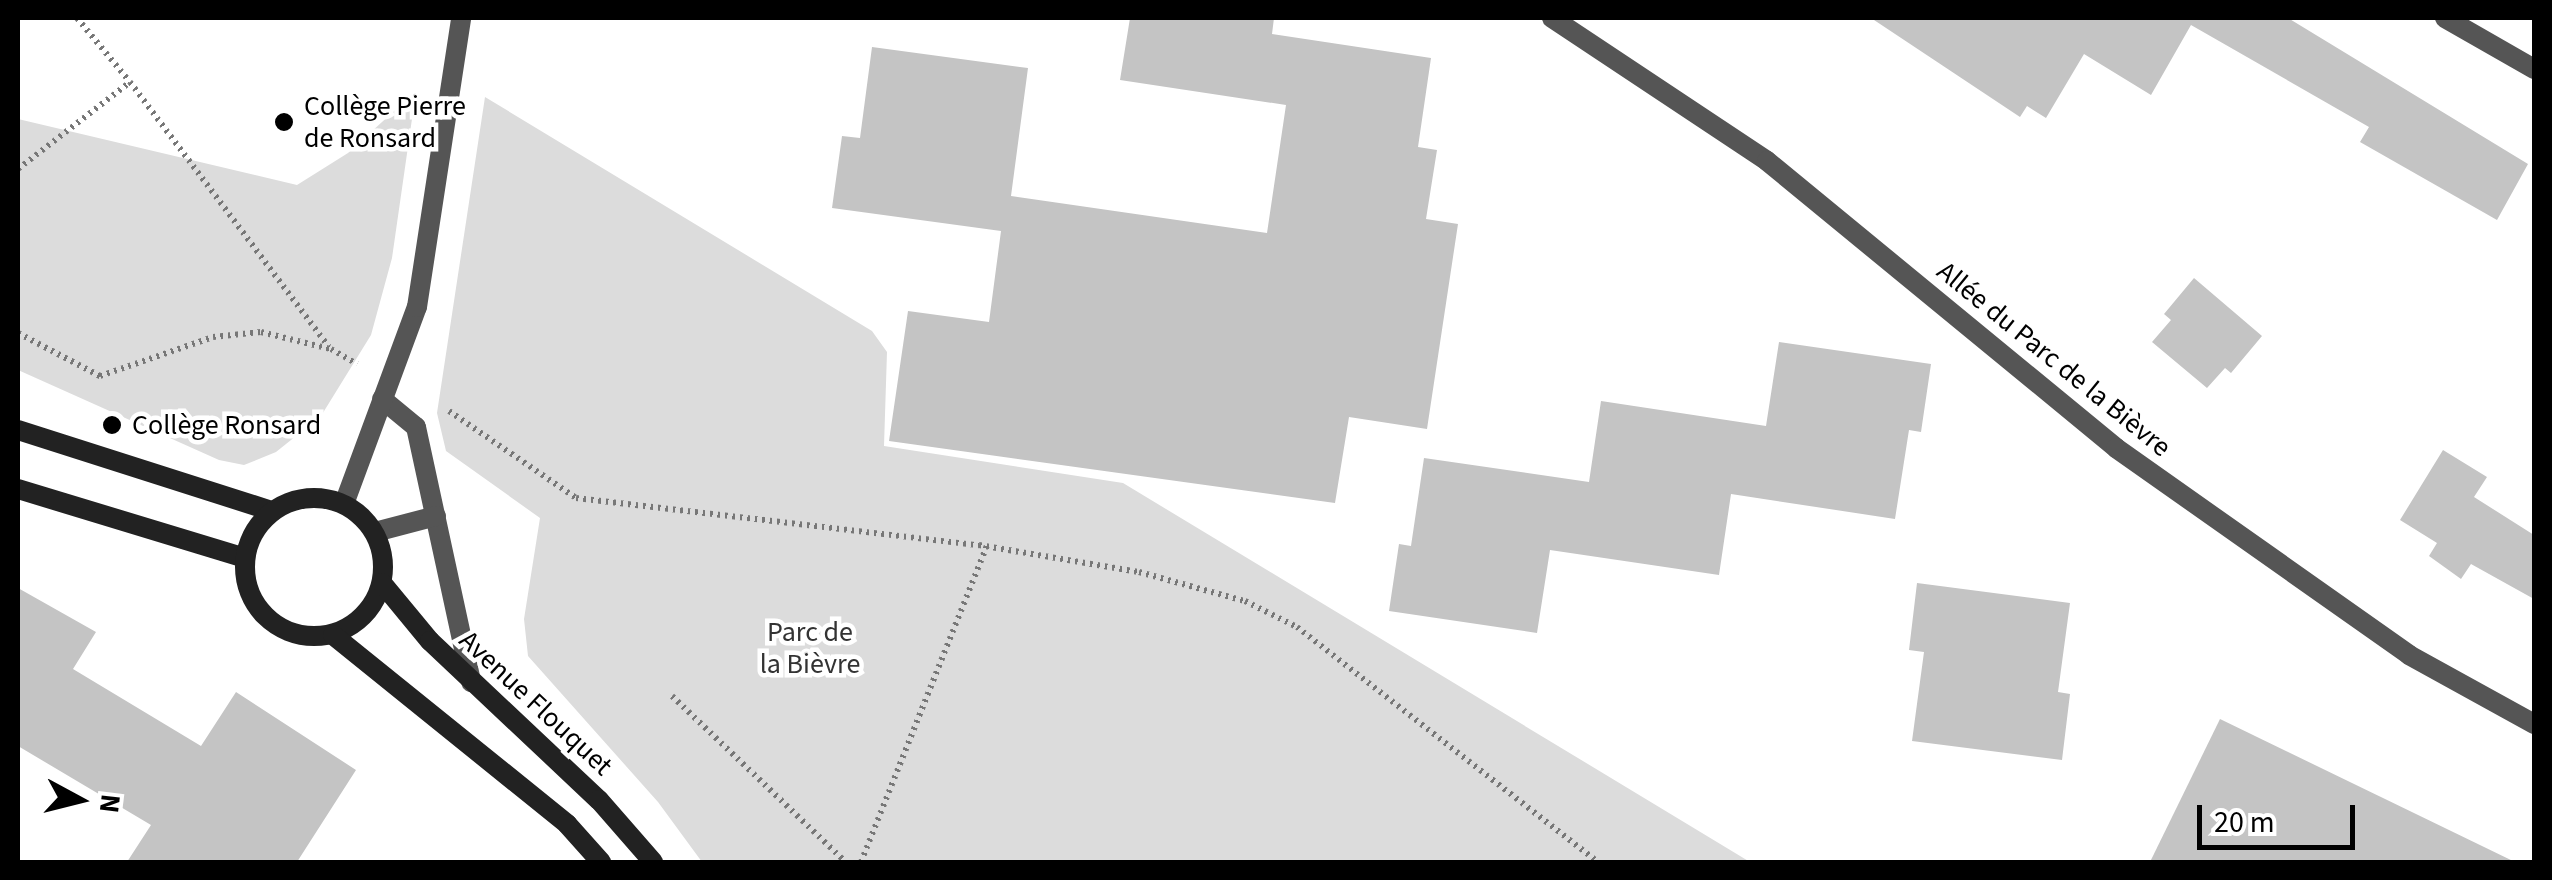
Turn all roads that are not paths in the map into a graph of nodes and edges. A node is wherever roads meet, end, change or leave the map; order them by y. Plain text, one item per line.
1 (462, 18) edge
2 (1552, 18) edge
3 (2444, 18) edge
4 (2534, 69) edge
5 (386, 391) junction
6 (18, 430) edge
7 (18, 489) edge
8 (344, 504) junction
9 (272, 511) junction
10 (436, 516) junction
11 (375, 532) junction
12 (245, 558) junction
13 (382, 583) junction
14 (333, 635) junction
15 (472, 682) junction
16 (2534, 724) edge
17 (600, 862) edge
18 (653, 862) edge

1 - 5 street
2 - 16 street, Allée du Parc de la Bièvre
3 - 4 street
5 - 8 street
5 - 10 street
6 - 9 main road
7 - 12 main road
8 - 9 main road
8 - 11 main road
9 - 12 main road
10 - 11 street
10 - 15 street
11 - 13 main road
12 - 14 main road
13 - 14 main road
13 - 15 main road, Avenue Flouquet
14 - 17 main road
15 - 18 main road, Avenue Flouquet

